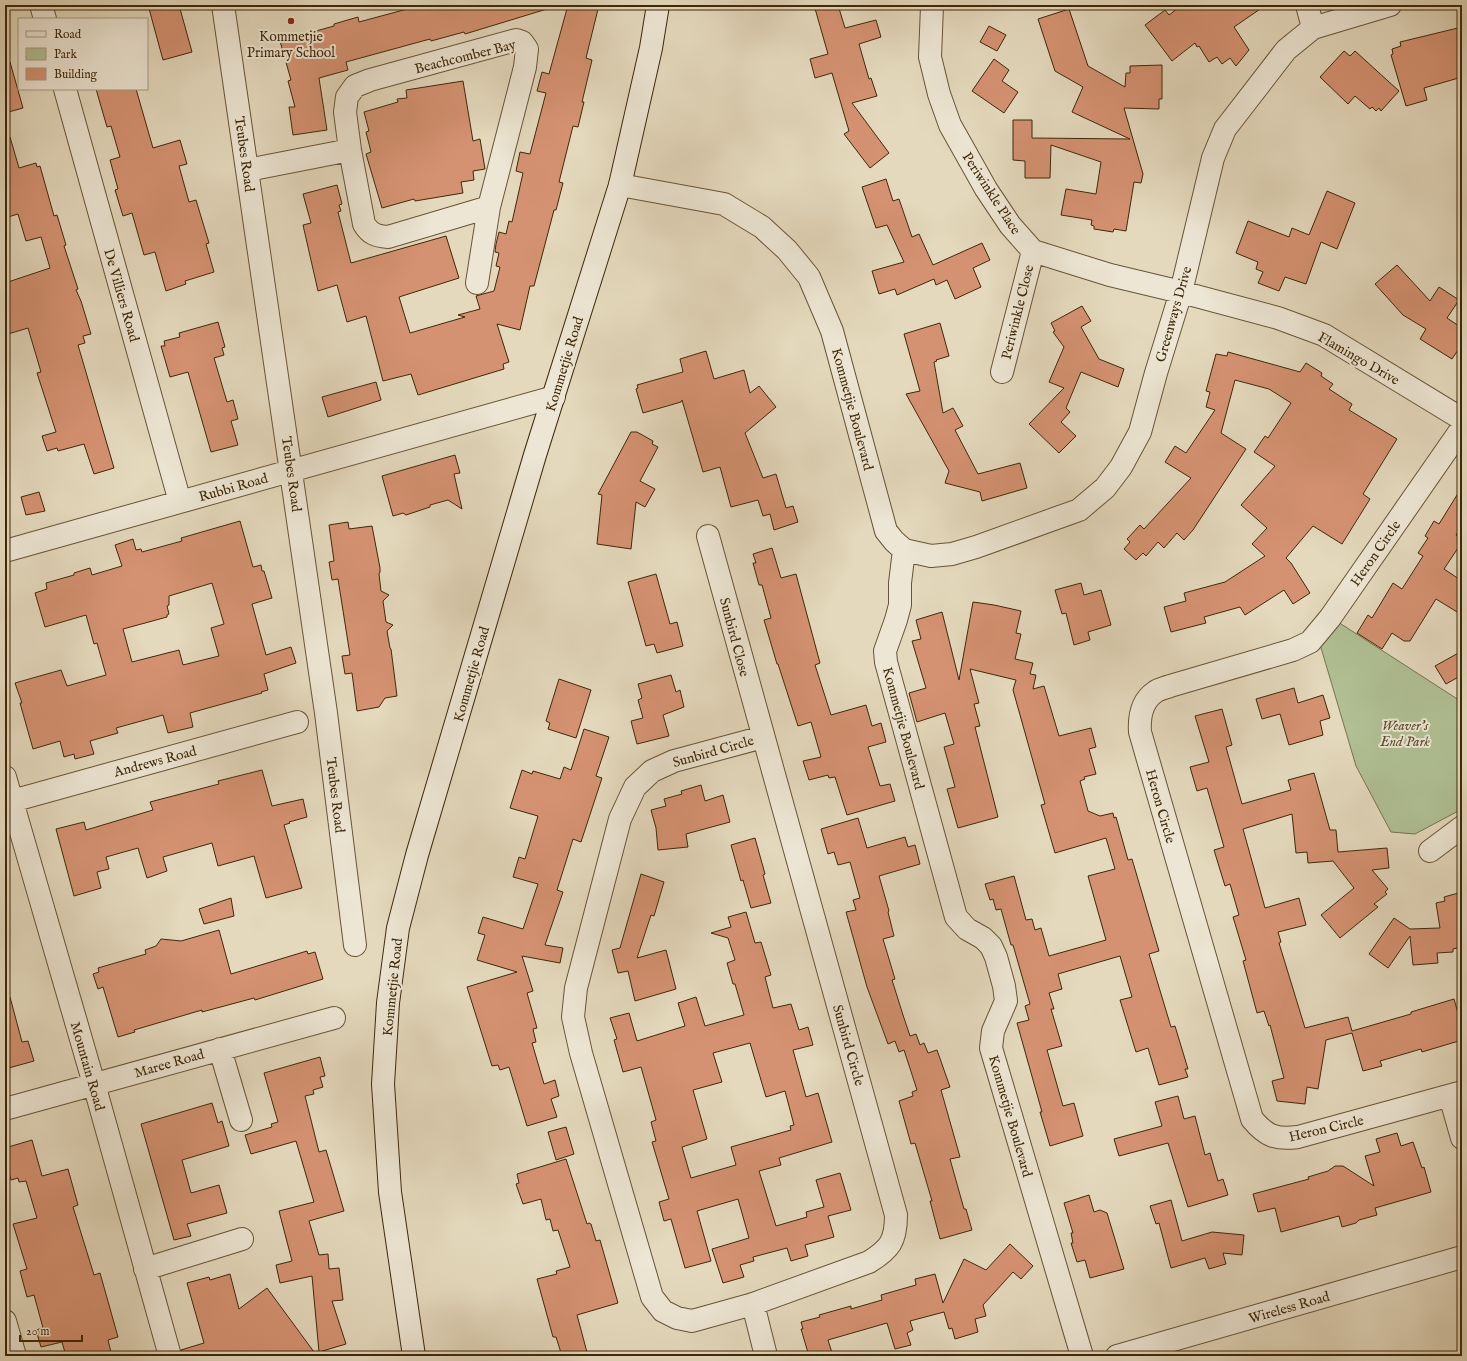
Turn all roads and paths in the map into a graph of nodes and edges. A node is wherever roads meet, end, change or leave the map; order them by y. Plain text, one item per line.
1 (41, 5) edge
2 (223, 5) edge
3 (658, 5) edge
4 (1307, 5) edge
5 (1390, 5) edge
6 (932, 6) dead end
7 (45, 18) edge
8 (1313, 28) junction
9 (65, 90) edge
10 (350, 150) junction
11 (248, 170) junction
12 (620, 185) junction
13 (489, 207) junction
14 (1033, 251) junction
15 (476, 283) dead end
16 (1181, 292) junction
17 (1002, 372) dead end
18 (554, 397) junction
19 (1462, 419) edge
20 (1462, 428) edge
21 (291, 471) junction
22 (180, 502) junction
23 (708, 536) dead end
24 (904, 550) junction
25 (5, 551) edge
26 (298, 722) dead end
27 (763, 737) junction
28 (5, 777) edge
29 (12, 801) junction
30 (1462, 827) edge
31 (1430, 851) dead end
32 (355, 945) dead end
33 (334, 1018) dead end
34 (220, 1049) junction
35 (94, 1084) junction
36 (1456, 1094) edge
37 (5, 1109) edge
38 (241, 1120) dead end
39 (1462, 1138) edge
40 (242, 1239) dead end
41 (1462, 1257) edge
42 (145, 1269) junction
43 (753, 1304) junction
44 (5, 1321) edge
45 (15, 1356) edge
46 (170, 1356) edge
47 (414, 1356) edge
48 (766, 1356) edge
49 (1082, 1356) edge
50 (1117, 1356) edge

1 - 7 street
2 - 11 street, Teubes Road
3 - 12 street, Kommetjie Road
4 - 8 street
5 - 8 street, Greenways Drive
6 - 14 street, Periwinkle Place
8 - 16 street, Greenways Drive
9 - 22 street, De Villiers Road
10 - 11 street
10 - 13 street, Beachcomber Bay
10 - 13 street, Beachcomber Bay
11 - 21 street, Teubes Road
12 - 18 street, Kommetjie Road
12 - 24 street, Kommetjie Boulevard
13 - 15 street, Beachcomber Bay
14 - 16 street
14 - 17 street, Periwinkle Close
16 - 19 street, Flamingo Drive
16 - 24 street, Greenways Drive
18 - 21 street, Rubbi Road
18 - 47 street, Kommetjie Road
20 - 36 street, Heron Circle
21 - 22 street, Rubbi Road
21 - 32 street, Teubes Road
22 - 25 street, Rubbi Road
23 - 27 street, Sunbird Close
24 - 49 street, Kommetjie Boulevard
26 - 29 street, Andrews Road
27 - 43 street, Sunbird Circle
27 - 43 street, Sunbird Circle
28 - 29 street, Mountain Road
29 - 35 street, Mountain Road
30 - 31 street
33 - 34 street, Maree Road
34 - 35 street, Maree Road
34 - 38 street
35 - 37 street, Maree Road
35 - 42 street, Mountain Road
36 - 39 street
40 - 42 street
41 - 50 street, Wireless Road
42 - 46 street, Mountain Road
43 - 48 street
44 - 45 street

